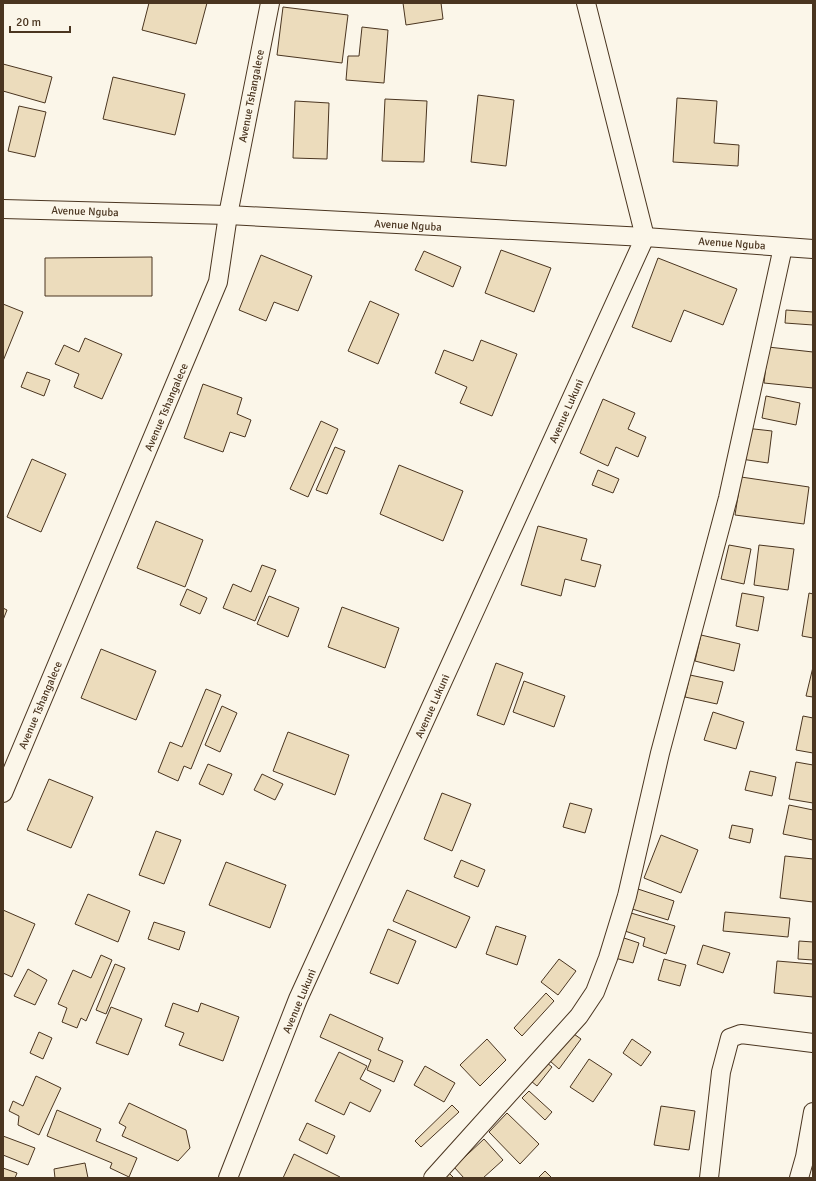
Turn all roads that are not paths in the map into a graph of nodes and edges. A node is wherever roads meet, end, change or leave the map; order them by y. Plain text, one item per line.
1 (270, 3) edge
2 (586, 3) edge
3 (3, 209) edge
4 (228, 215) junction
5 (645, 237) junction
6 (783, 246) junction
7 (813, 249) edge
8 (3, 793) edge
9 (813, 1043) edge
10 (813, 1112) edge
11 (228, 1178) edge
12 (433, 1178) edge
13 (709, 1178) edge
14 (799, 1178) edge

1 - 4 street, Avenue Tshangalece
2 - 5 street
3 - 4 street, Avenue Nguba
4 - 5 street, Avenue Nguba
4 - 8 street, Avenue Tshangalece
5 - 6 street, Avenue Nguba
5 - 11 street, Avenue Lukuni
6 - 7 street, Avenue Nguba
6 - 12 street
9 - 13 street
10 - 14 street

